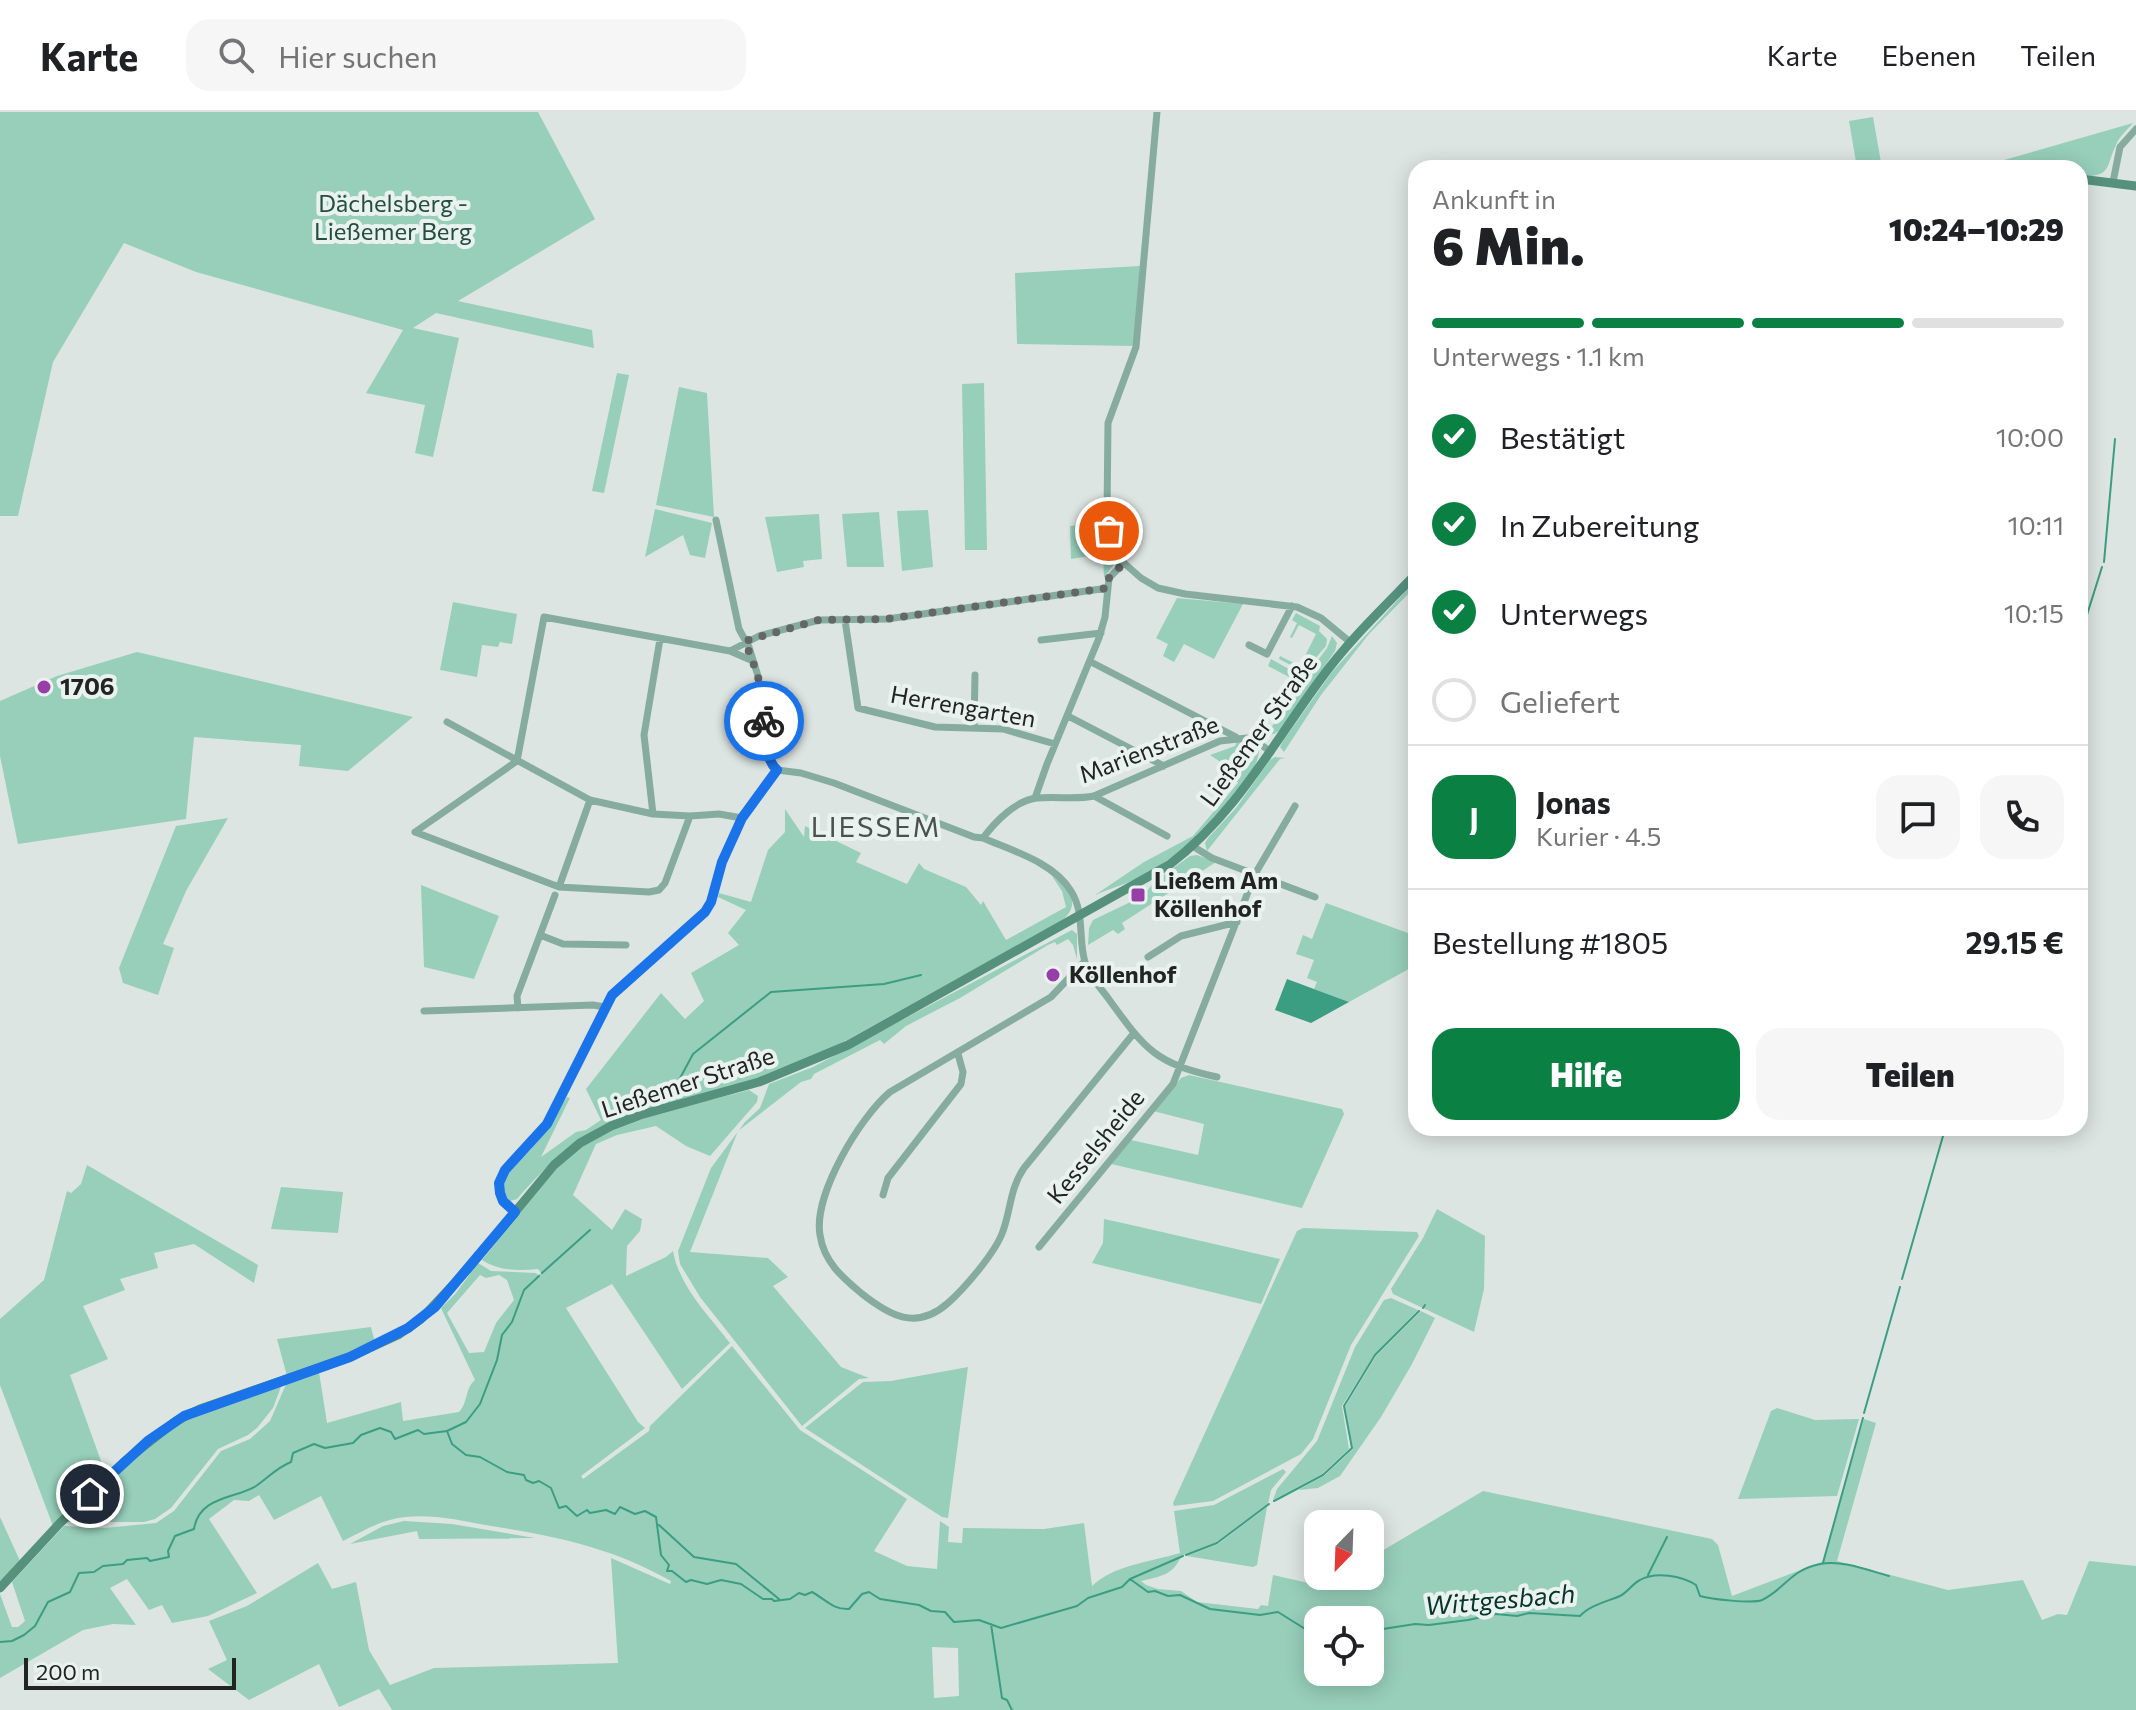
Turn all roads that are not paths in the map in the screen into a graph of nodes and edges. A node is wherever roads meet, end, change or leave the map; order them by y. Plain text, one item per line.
1 (1157, 112) edge
2 (2136, 129) edge
3 (2088, 180) edge
4 (2113, 182) junction
5 (2136, 186) edge
6 (716, 520) dead end
7 (1124, 563) junction
8 (1408, 582) edge
9 (1108, 588) junction
10 (1292, 606) junction
11 (845, 620) junction
12 (1101, 633) junction
13 (660, 639) junction
14 (1041, 640) dead end
15 (745, 641) junction
16 (1350, 642) junction
17 (1249, 645) dead end
18 (730, 651) junction
19 (753, 661) junction
20 (1091, 662) junction
21 (975, 675) dead end
22 (1068, 716) junction
23 (447, 722) dead end
24 (974, 728) junction
25 (1236, 737) junction
26 (1055, 744) junction
27 (1271, 752) junction
28 (517, 761) junction
29 (1164, 766) junction
30 (777, 770) junction
31 (1094, 796) junction
32 (1035, 798) junction
33 (590, 800) junction
34 (1295, 806) dead end
35 (653, 814) junction
36 (690, 816) junction
37 (742, 818) junction
38 (1167, 836) dead end
39 (983, 838) junction
40 (1194, 847) junction
41 (1255, 874) junction
42 (557, 891) junction
43 (1315, 897) dead end
44 (1080, 915) junction
45 (1237, 922) junction
46 (540, 935) junction
47 (626, 945) dead end
48 (1148, 957) dead end
49 (1084, 962) junction
50 (605, 1007) junction
51 (518, 1008) junction
52 (424, 1011) dead end
53 (1134, 1033) junction
54 (958, 1054) junction
55 (1179, 1068) junction
56 (1217, 1077) dead end
57 (883, 1195) dead end
58 (515, 1212) junction
59 (1039, 1247) dead end
60 (0, 1588) edge

1 - 7 street
2 - 4 street
3 - 4 street
4 - 5 street
6 - 15 street
7 - 9 street
7 - 10 street
8 - 16 street, Ließemer Straße
9 - 11 street
9 - 12 street
10 - 16 street
10 - 17 street
11 - 15 street
11 - 24 street, Herrengarten
12 - 14 street
12 - 20 street
13 - 18 street
13 - 28 street
13 - 35 street
15 - 18 street
15 - 19 street
16 - 27 street, Ließemer Straße
18 - 19 street
19 - 30 street
20 - 22 street
20 - 25 street
21 - 24 street
22 - 26 street
22 - 29 street
23 - 28 street
24 - 26 street, Herrengarten
25 - 27 street, Marienstraße
25 - 29 street, Marienstraße
26 - 32 street
27 - 40 street, Ließemer Straße
28 - 33 street
28 - 42 street
29 - 31 street, Marienstraße
30 - 37 street
30 - 39 street
31 - 32 street, Marienstraße
31 - 38 street
32 - 39 street
33 - 35 street
33 - 42 street
34 - 41 street, Kesselsheide
35 - 36 street
36 - 37 street
36 - 42 street
37 - 50 street
39 - 44 street
40 - 41 street
40 - 44 street, Ließemer Straße
41 - 43 street
41 - 45 street, Kesselsheide
42 - 46 street
44 - 49 street
44 - 58 street, Ließemer Straße
45 - 48 street
45 - 55 street, Kesselsheide
46 - 47 street
46 - 51 street
49 - 53 street
49 - 54 street
50 - 51 street
50 - 58 street
51 - 52 street
53 - 54 street
53 - 55 street
54 - 57 street
55 - 56 street
55 - 59 street, Kesselsheide
58 - 60 street, Ließemer Straße

